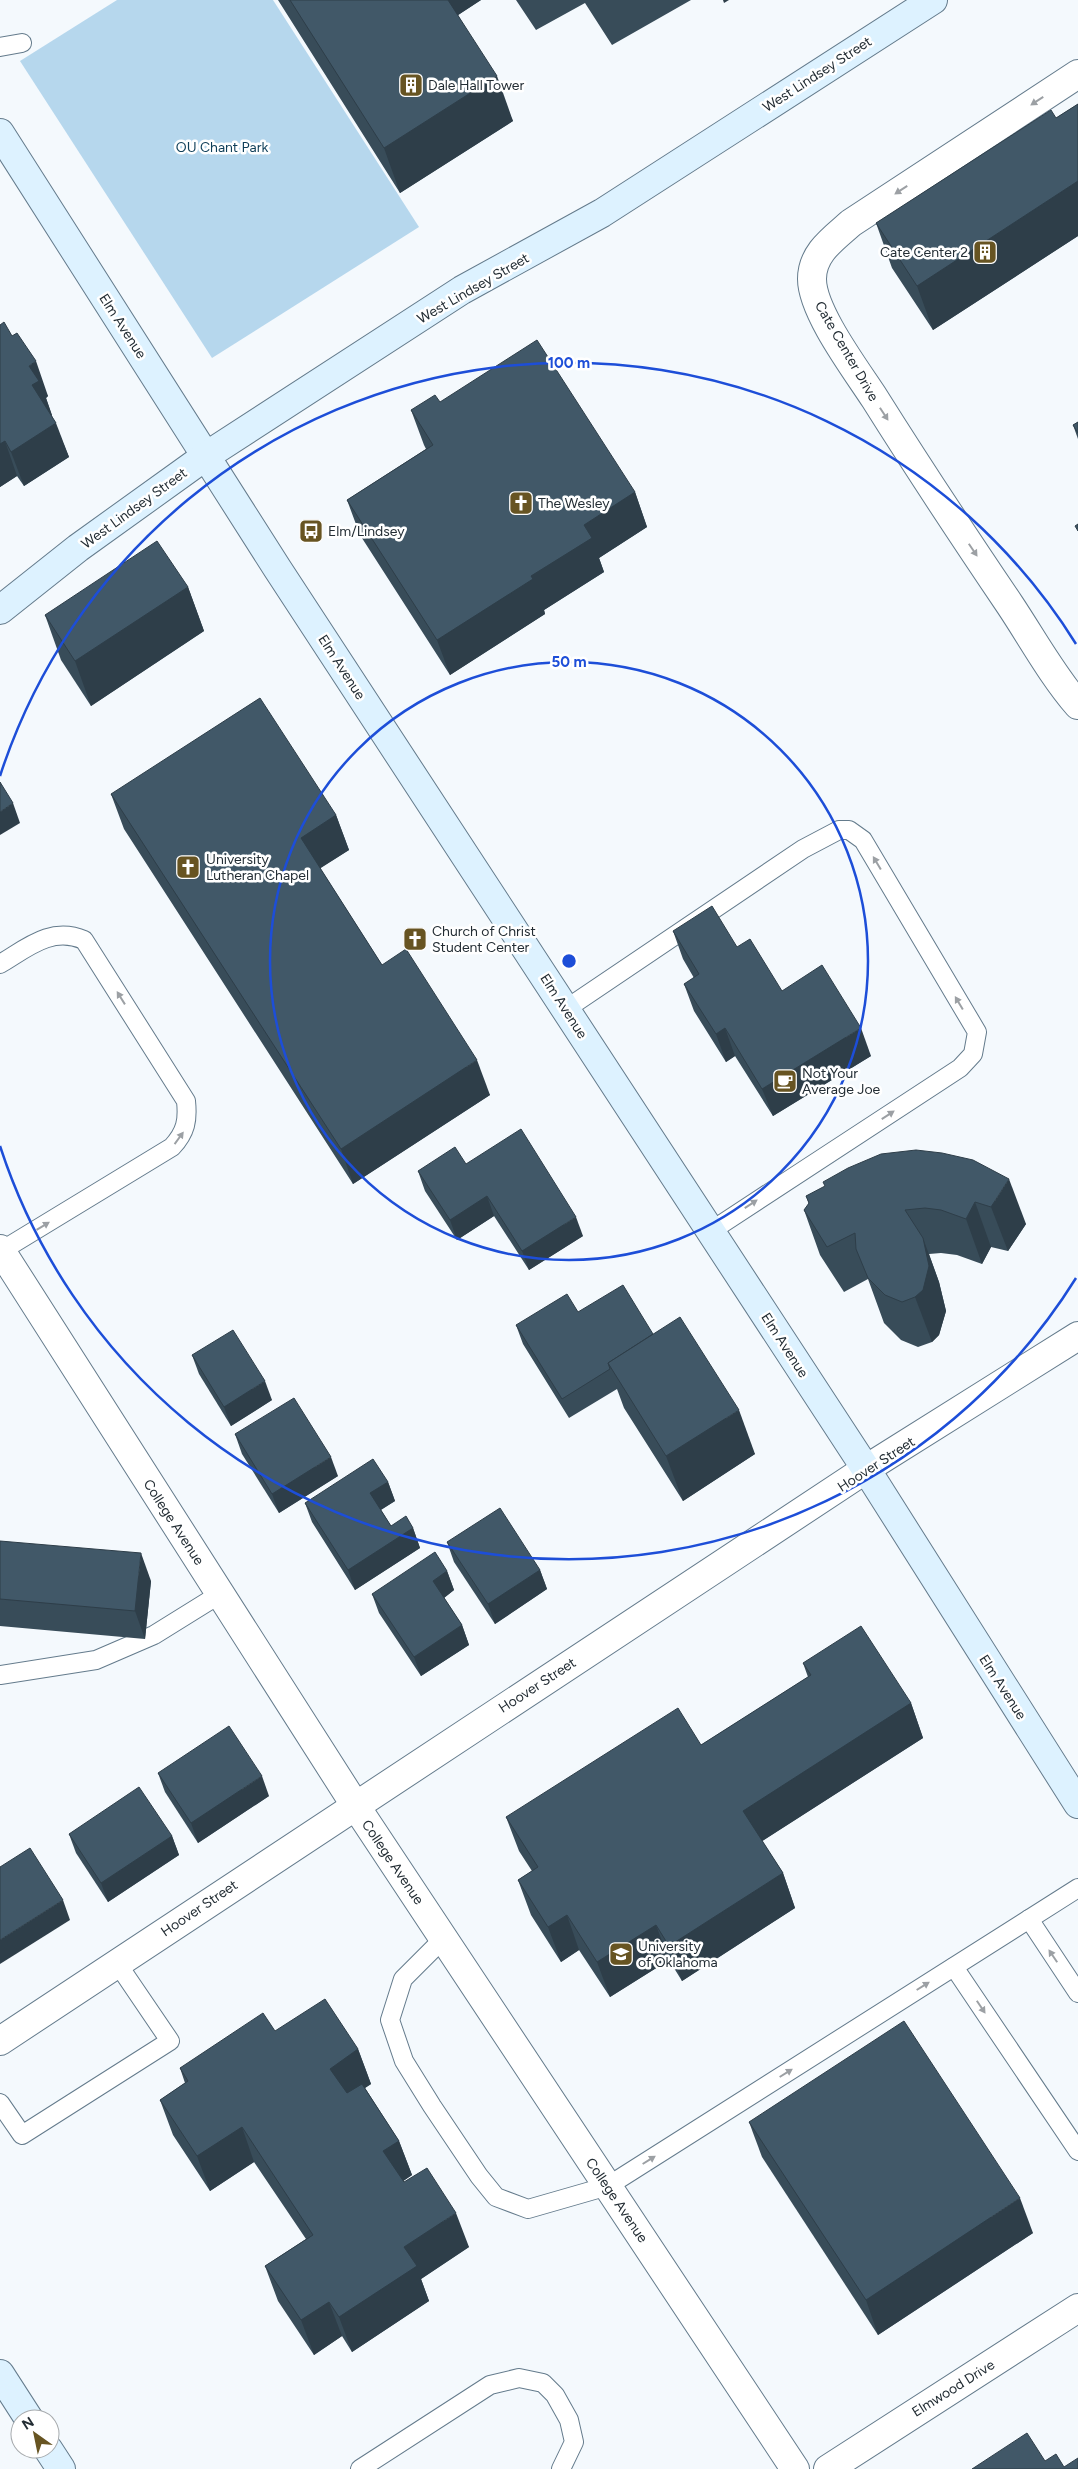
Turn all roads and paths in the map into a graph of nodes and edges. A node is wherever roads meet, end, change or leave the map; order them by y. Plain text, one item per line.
1 (933, 0) edge
2 (22, 43) dead end
3 (0, 47) edge
4 (1078, 74) edge
5 (0, 133) edge
6 (206, 456) junction
7 (0, 610) edge
8 (1078, 705) edge
9 (0, 964) edge
10 (566, 1009) junction
11 (711, 1231) junction
12 (1, 1250) edge
13 (1078, 1336) edge
14 (866, 1470) junction
15 (220, 1594) junction
16 (0, 1675) edge
17 (1078, 1804) edge
18 (355, 1805) junction
19 (1078, 1888) edge
20 (1029, 1919) junction
21 (444, 1938) junction
22 (117, 1963) junction
23 (954, 1966) junction
24 (1078, 1993) edge
25 (0, 2041) edge
26 (0, 2103) edge
27 (1078, 2151) edge
28 (608, 2186) junction
29 (1078, 2308) edge
30 (0, 2374) edge
31 (23, 2409) edge
32 (360, 2469) edge
33 (561, 2469) edge
34 (795, 2469) edge
35 (828, 2469) edge

1 - 6 street, West Lindsey Street
2 - 3 lane
4 -> 8 street, Cate Center Drive
5 - 6 street, Elm Avenue
6 - 7 street, West Lindsey Street
6 - 10 street, Elm Avenue
12 -> 9 lane
10 - 11 street, Elm Avenue
11 -> 10 lane
11 - 14 street, Elm Avenue
12 - 15 street, College Avenue
13 - 14 street, Hoover Street
14 - 17 street, Elm Avenue
14 - 18 street, Hoover Street
15 - 16 lane
15 - 18 street, College Avenue
18 - 21 street, College Avenue
18 - 22 street, Hoover Street
19 - 20 lane
20 - 23 lane
24 -> 20 lane
21 - 28 street, College Avenue
21 - 28 lane
22 - 25 street, Hoover Street
22 - 26 lane
23 -> 27 lane
28 -> 23 lane
28 - 34 street, College Avenue
29 - 35 street, Elmwood Drive
30 - 31 street
32 - 33 lane

